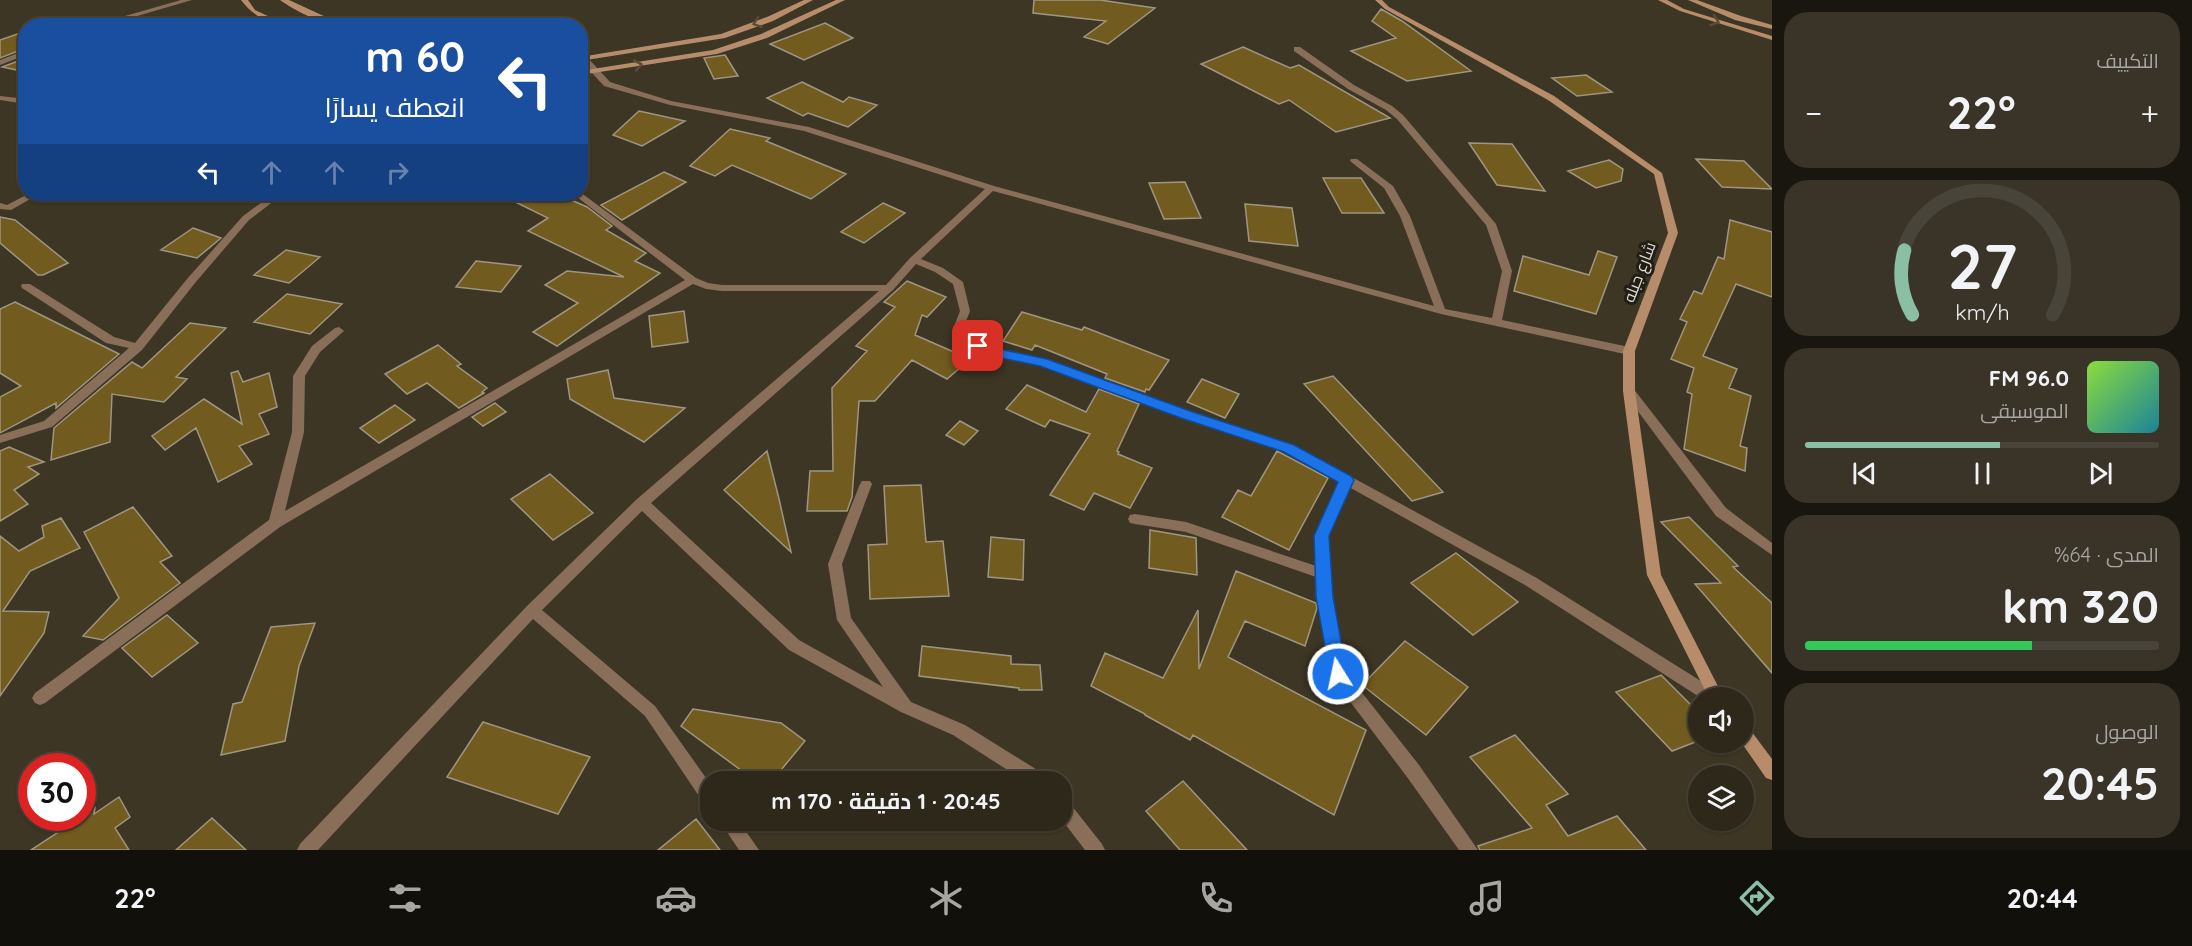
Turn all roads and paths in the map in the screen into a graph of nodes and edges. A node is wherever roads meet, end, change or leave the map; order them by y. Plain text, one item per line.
1 (189, 0) edge
2 (244, 0) edge
3 (283, 0) edge
4 (810, 0) edge
5 (842, 0) edge
6 (1378, 0) edge
7 (1661, 0) edge
8 (1691, 0) edge
9 (123, 18) edge
10 (268, 18) edge
11 (321, 18) edge
12 (1772, 27) edge
13 (1772, 38) edge
14 (1297, 49) dead end
15 (18, 55) edge
16 (588, 58) edge
17 (0, 63) edge
18 (588, 65) edge
19 (588, 72) edge
20 (596, 72) junction
21 (0, 98) edge
22 (18, 101) edge
23 (1354, 161) dead end
24 (992, 188) junction
25 (21, 201) edge
26 (269, 201) edge
27 (586, 201) edge
28 (0, 206) edge
29 (914, 260) junction
30 (692, 280) junction
31 (26, 286) dead end
32 (889, 288) junction
33 (1441, 311) junction
34 (1496, 322) junction
35 (339, 331) dead end
36 (138, 347) junction
37 (1629, 351) junction
38 (1629, 391) junction
39 (0, 439) edge
40 (1346, 480) junction
41 (866, 484) dead end
42 (642, 503) junction
43 (1135, 519) dead end
44 (275, 523) junction
45 (1772, 550) edge
46 (1323, 574) junction
47 (532, 610) junction
48 (1699, 687) edge
49 (1710, 687) edge
50 (40, 698) dead end
51 (906, 707) junction
52 (1754, 748) edge
53 (1024, 771) edge
54 (1772, 772) edge
55 (700, 783) edge
56 (1072, 820) edge
57 (735, 831) edge
58 (306, 850) edge
59 (750, 850) edge
60 (1096, 850) edge
61 (1470, 850) edge

1 - 9 street
2 - 10 street
3 - 11 street
4 -> 16 street
20 -> 5 street
6 - 37 street, شارع جبله
7 -> 13 street
8 - 12 street
14 - 34 street
15 - 17 street
18 - 20 street
19 - 20 street
20 - 24 street
21 - 22 street
23 - 33 street
24 - 29 street
24 - 33 street
25 - 28 street
26 - 36 street
27 - 30 street
29 - 32 street
29 - 40 street
30 - 32 street
30 - 44 street
31 - 36 street
32 - 42 street
33 - 34 street
34 - 37 street
35 - 44 street
36 - 39 street
37 - 38 street, شارع جبله
38 - 45 street
38 - 49 street, شارع جبله
40 - 46 street
40 - 48 street
41 - 51 street
42 - 47 street
42 - 51 street
43 - 46 street
44 - 50 street
46 - 61 street
47 - 55 street
47 - 58 street
51 - 53 street
52 - 54 street
56 - 60 street
57 - 59 street

